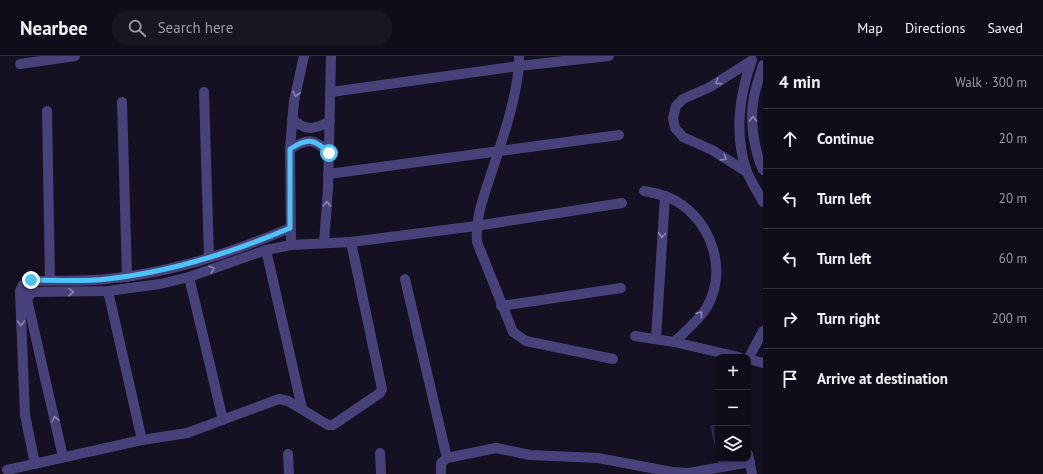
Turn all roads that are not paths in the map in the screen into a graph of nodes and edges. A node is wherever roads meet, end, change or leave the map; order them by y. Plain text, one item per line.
1 (75, 56) edge
2 (304, 56) edge
3 (331, 56) edge
4 (609, 56) edge
5 (752, 59) edge
6 (519, 61) edge
7 (20, 64) dead end
8 (763, 64) edge
9 (204, 92) dead end
10 (331, 92) junction
11 (122, 102) dead end
12 (47, 111) dead end
13 (292, 119) junction
14 (330, 121) junction
15 (619, 136) dead end
16 (290, 149) junction
17 (329, 153) junction
18 (498, 153) junction
19 (763, 170) edge
20 (747, 172) junction
21 (328, 174) junction
22 (644, 191) dead end
23 (665, 196) junction
24 (762, 198) edge
25 (622, 203) dead end
26 (476, 226) junction
27 (290, 228) junction
28 (324, 242) junction
29 (351, 242) junction
30 (291, 245) junction
31 (266, 250) junction
32 (209, 258) junction
33 (157, 272) junction
34 (127, 277) junction
35 (189, 277) junction
36 (405, 279) dead end
37 (50, 280) junction
38 (160, 284) junction
39 (23, 285) junction
40 (621, 288) dead end
41 (108, 291) junction
42 (32, 292) junction
43 (501, 306) junction
44 (763, 331) edge
45 (635, 336) dead end
46 (656, 339) junction
47 (674, 342) junction
48 (725, 354) edge
49 (751, 354) edge
50 (614, 359) dead end
51 (751, 360) edge
52 (763, 362) edge
53 (302, 408) junction
54 (223, 420) junction
55 (142, 440) junction
56 (380, 453) dead end
57 (288, 454) dead end
58 (63, 457) junction
59 (448, 458) junction
60 (733, 462) edge
61 (750, 462) edge
62 (35, 464) junction
63 (7, 470) dead end
64 (289, 474) edge
65 (381, 474) edge
66 (441, 474) edge
67 (752, 474) edge

1 - 7 street
2 -> 13 street
3 - 10 street
4 - 6 street
5 - 20 street
5 -> 20 street
6 - 10 street
6 - 18 street
19 -> 8 street
9 - 32 street
10 - 14 street
11 - 34 street
12 - 37 street
13 - 14 street
13 - 16 street
14 - 17 street
15 - 18 street
16 - 17 street
16 - 27 street
17 - 21 street
18 - 21 street
18 - 26 street
20 - 24 street
28 -> 21 street
22 - 23 street
23 -> 46 street
47 -> 23 street
25 - 26 street
26 - 29 street
26 - 43 street
27 - 30 street
27 - 32 street
28 - 29 street
28 - 30 street
29 - 53 street
30 - 31 street
35 -> 31 street
31 - 53 street
32 - 33 street
33 - 34 street
33 - 38 street
34 - 37 street
35 - 38 street
35 - 54 street
36 - 59 street
37 - 39 street
38 - 41 street
39 - 42 street
39 -> 62 street
40 - 43 street
42 -> 41 street
41 - 55 street
58 -> 42 street
43 - 50 street
44 - 49 street
45 - 46 street
46 - 47 street
47 - 48 street
51 - 52 street
53 - 54 street
54 - 55 street
55 - 58 street
56 - 65 street
57 - 64 street
58 - 62 street
59 - 60 street
59 - 66 street
61 - 67 street
62 - 63 street

